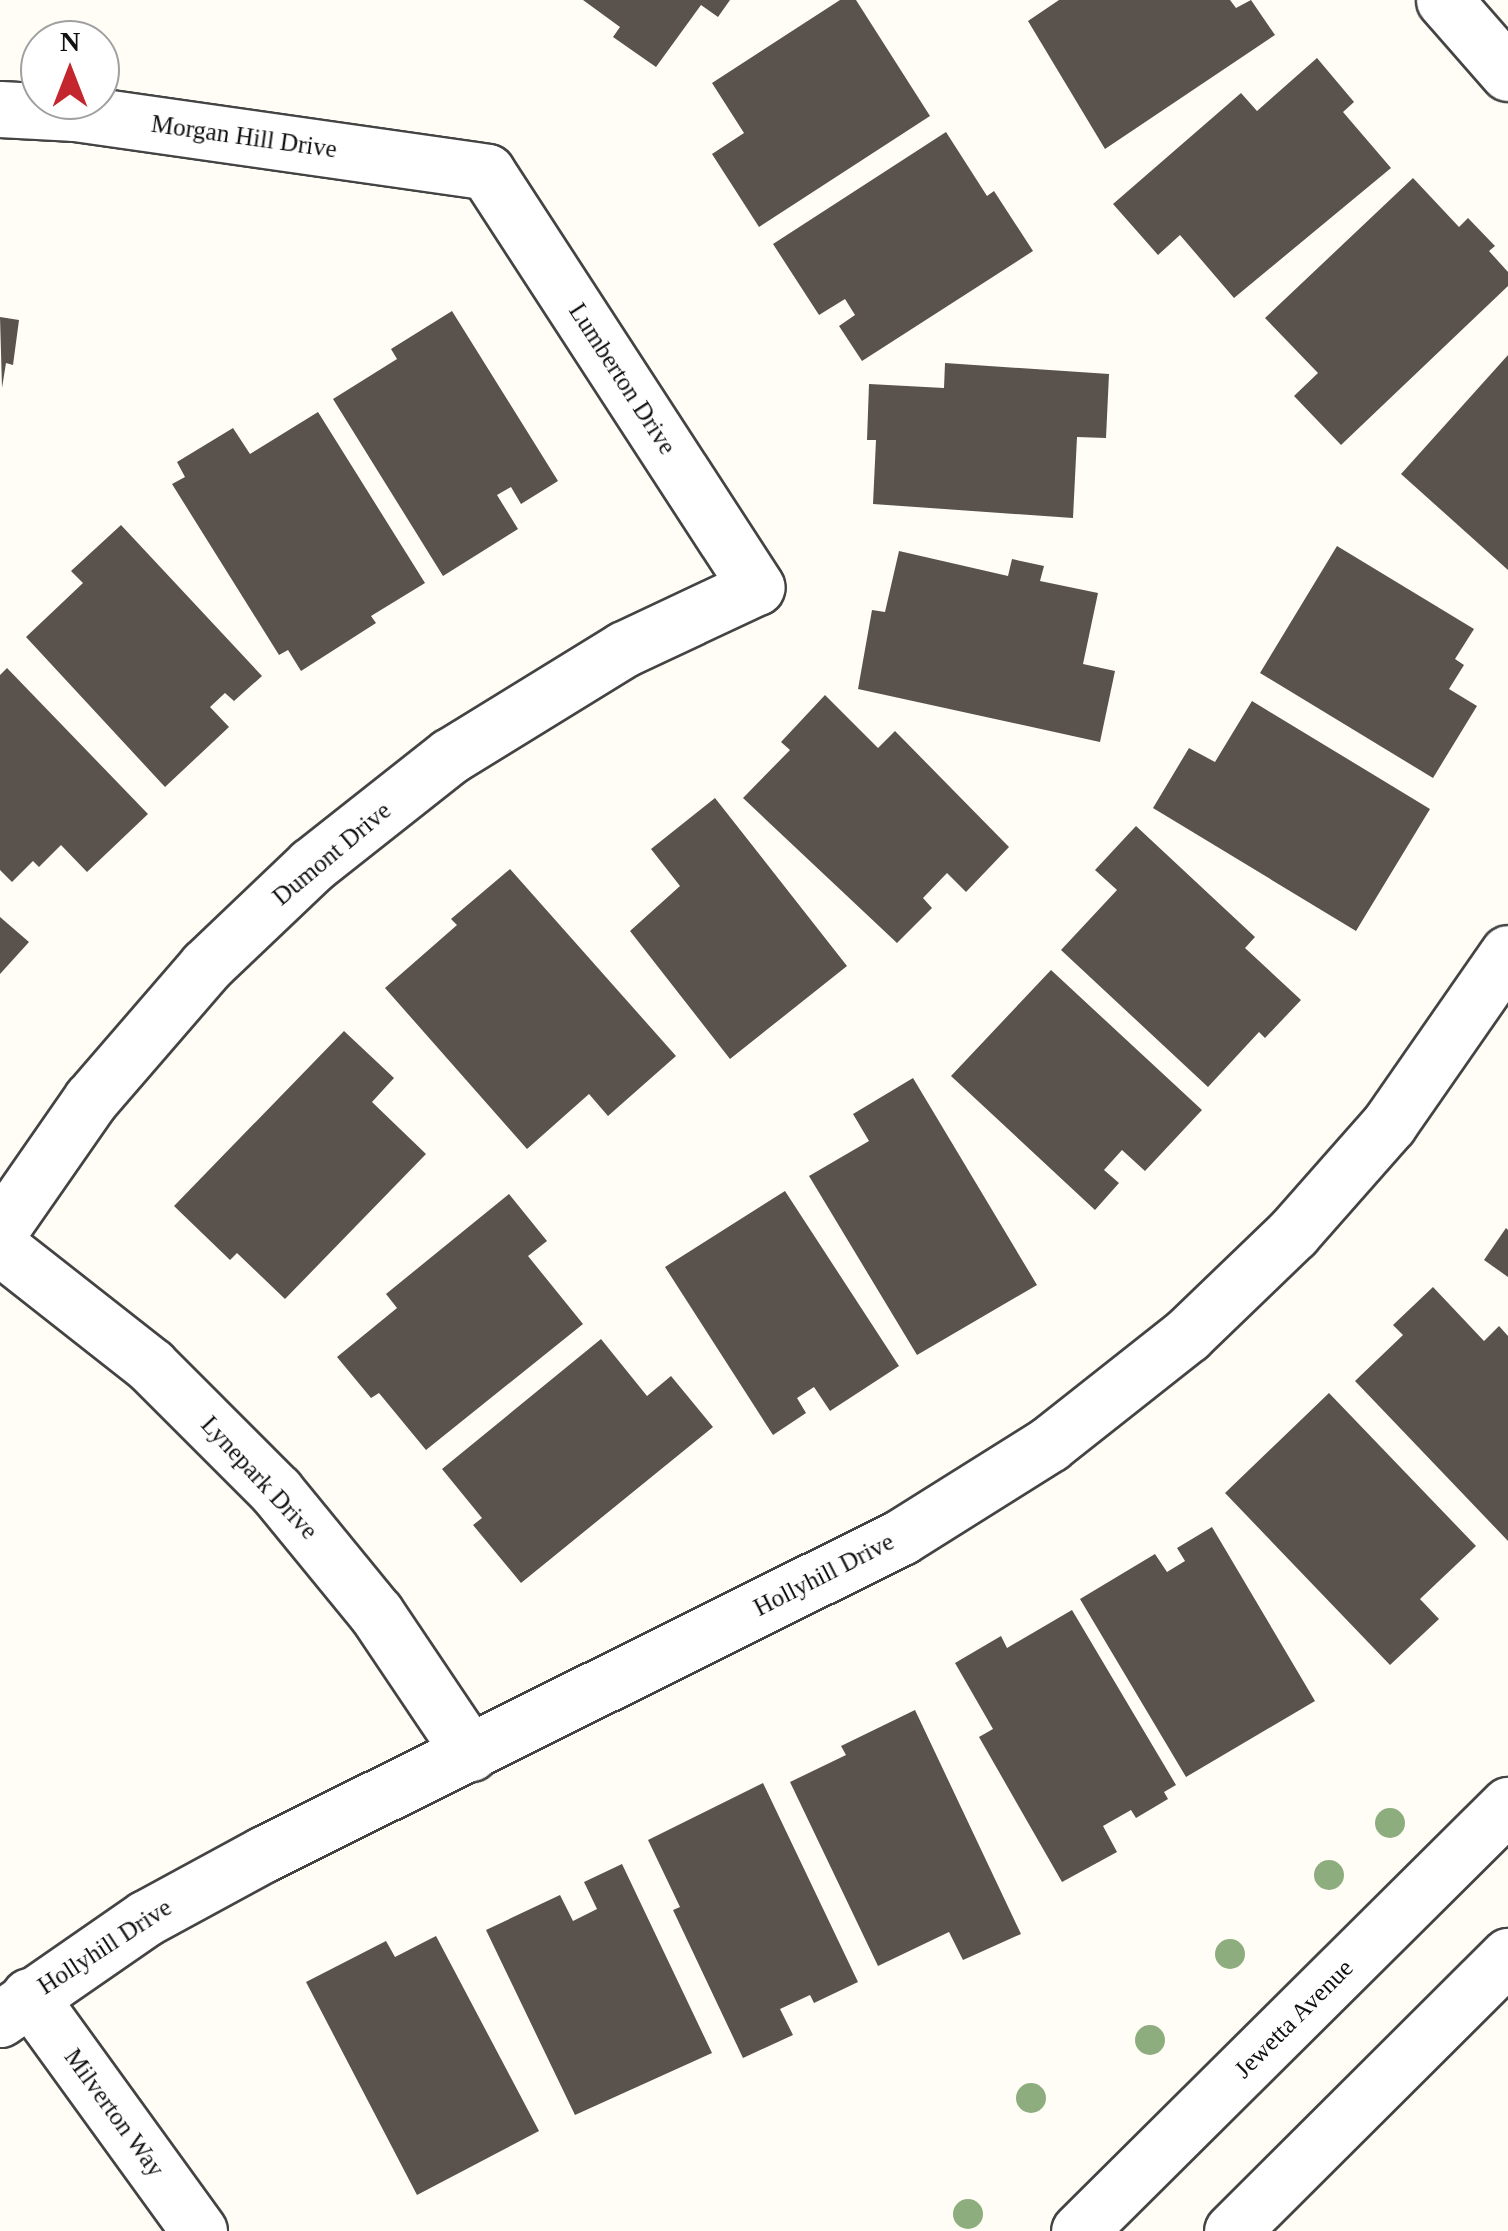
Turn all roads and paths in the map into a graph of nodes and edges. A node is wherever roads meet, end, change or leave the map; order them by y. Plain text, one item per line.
1 (1444, 0) edge
2 (1508, 73) edge
3 (0, 109) edge
4 (487, 172) joint
5 (756, 587) joint
6 (1508, 952) edge
7 (0, 1230) edge
8 (0, 1246) edge
9 (470, 1753) junction
10 (1508, 1805) edge
11 (1508, 1956) edge
12 (15, 2007) edge
13 (198, 2231) edge
14 (1079, 2231) edge
15 (1232, 2231) edge

1 - 2 street
3 - 4 street, Morgan Hill Drive
4 - 5 street, Lumberton Drive
5 - 7 street, Dumont Drive
6 - 9 street, Hollyhill Drive
8 - 9 street, Lynepark Drive
9 - 12 street, Hollyhill Drive
10 - 14 street, Jewetta Avenue
11 - 15 street
12 - 13 street, Milverton Way

